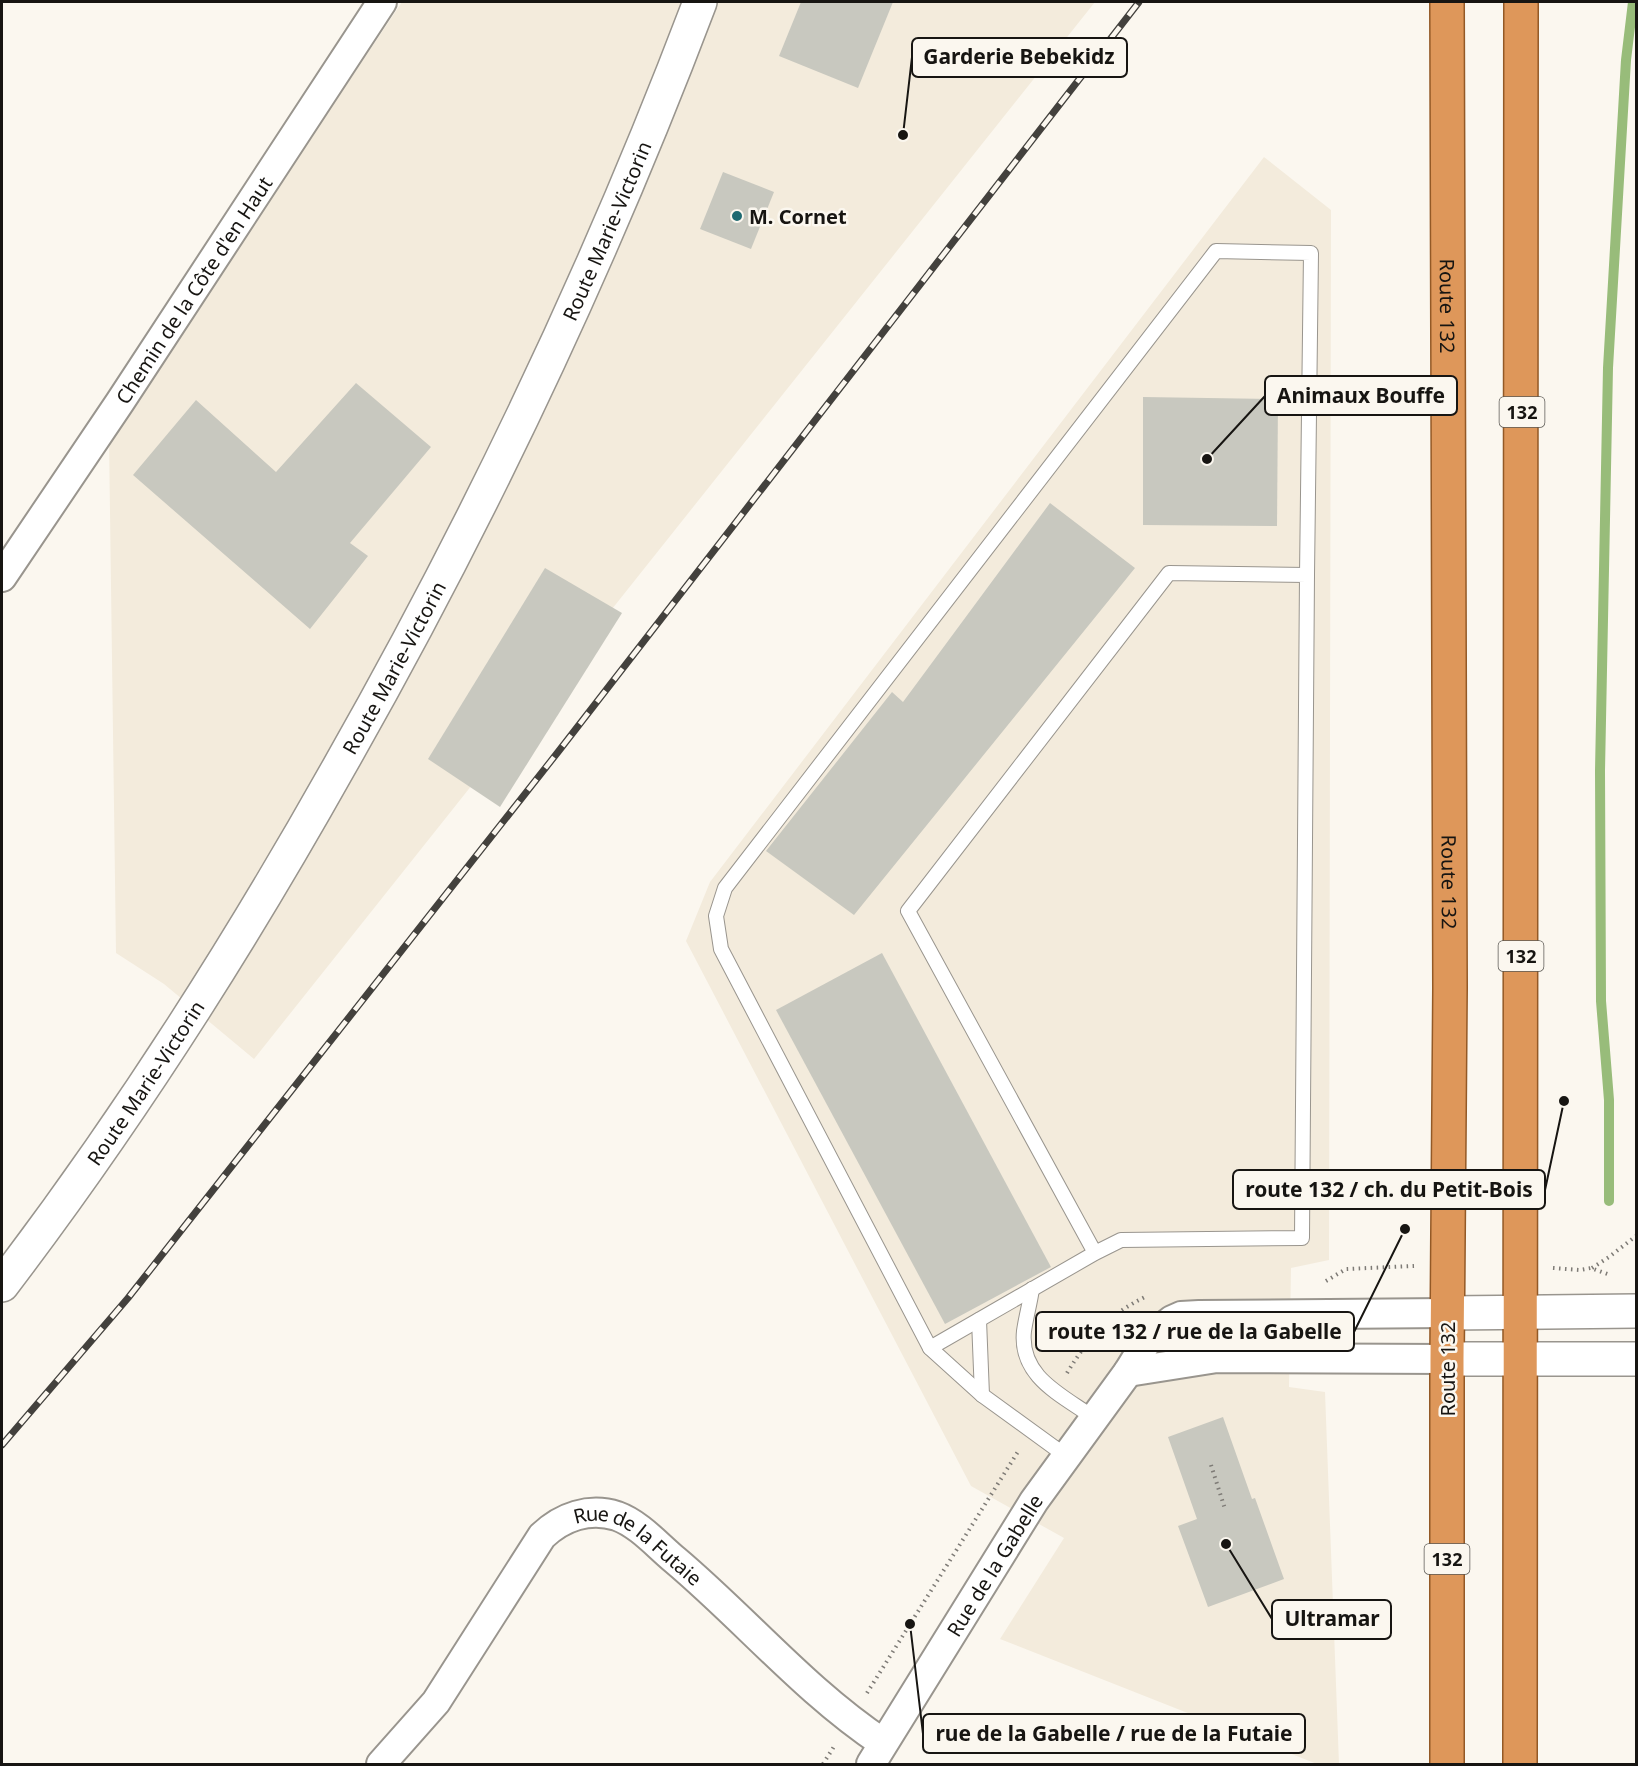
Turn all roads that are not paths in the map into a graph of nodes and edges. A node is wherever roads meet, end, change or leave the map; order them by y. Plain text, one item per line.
1 (382, 2) edge
2 (700, 2) edge
3 (1447, 2) edge
4 (1521, 2) edge
5 (1307, 575) junction
6 (2, 577) edge
7 (1095, 1253) junction
8 (2, 1285) edge
9 (1032, 1289) junction
10 (1636, 1311) edge
11 (1521, 1312) junction
12 (1447, 1314) junction
13 (979, 1320) junction
14 (930, 1348) junction
15 (1446, 1359) junction
16 (1520, 1359) junction
17 (1636, 1359) edge
18 (1128, 1372) junction
19 (982, 1395) junction
20 (1094, 1418) junction
21 (1066, 1456) junction
22 (877, 1754) edge
23 (381, 1764) edge
24 (1447, 1764) edge
25 (1520, 1764) edge

1 - 6 street, Chemin de la Côte d'en Haut
2 - 8 street, Route Marie-Victorin
3 - 12 highway, Route 132 / 132
4 - 11 highway, 132
5 - 7 lane
5 - 7 lane
5 - 14 lane
7 - 9 lane
9 - 13 lane
9 - 20 lane
10 - 11 street
11 - 12 street
11 - 16 highway, 132
12 - 15 highway, Route 132 / 132
12 - 18 street, Rue de la Gabelle
13 - 14 lane
13 - 19 lane
14 - 19 lane
15 - 16 street
15 - 18 street
15 - 24 highway, Route 132 / 132
16 - 17 street
16 - 25 highway, 132
18 - 20 street, Rue de la Gabelle
19 - 21 lane
20 - 21 street, Rue de la Gabelle
21 - 22 street, Rue de la Gabelle
22 - 23 street, Rue de la Futaie

